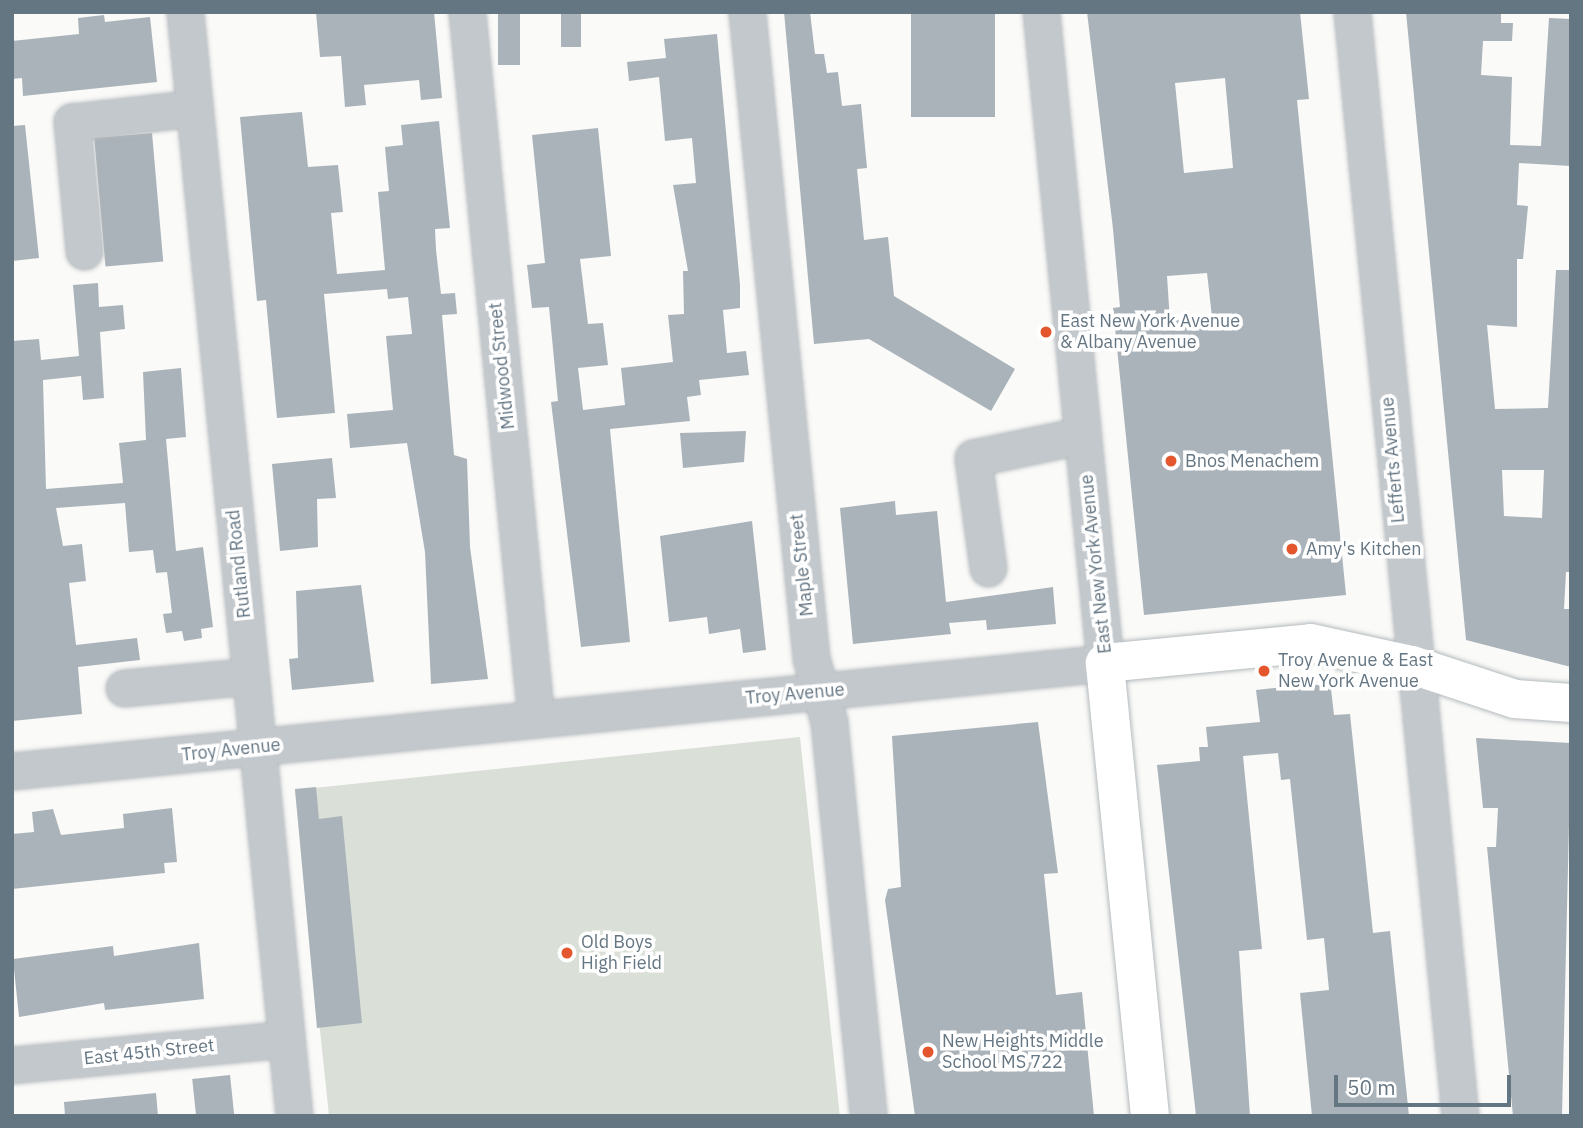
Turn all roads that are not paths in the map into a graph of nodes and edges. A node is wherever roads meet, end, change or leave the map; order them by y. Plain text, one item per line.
1 (185, 12) edge
2 (467, 12) edge
3 (747, 12) edge
4 (1041, 12) edge
5 (1352, 12) edge
6 (194, 108) junction
7 (84, 251) dead end
8 (1083, 435) junction
9 (989, 568) dead end
10 (1105, 663) junction
11 (1412, 665) junction
12 (250, 676) junction
13 (124, 688) dead end
14 (820, 692) junction
15 (1571, 703) edge
16 (536, 719) junction
17 (257, 747) junction
18 (12, 771) edge
19 (285, 1038) junction
20 (12, 1065) edge
21 (294, 1116) edge
22 (868, 1116) edge
23 (1150, 1116) edge
24 (1460, 1116) edge

1 - 6 street, Rutland Road
2 - 16 street, Midwood Street
3 - 14 street, Maple Street
4 - 8 street, East New York Avenue
5 - 11 street, Lefferts Avenue
6 - 7 street
6 - 12 street, Rutland Road
8 - 9 street
8 - 10 street, East New York Avenue
10 - 11 main road, Troy Avenue
10 - 14 street, Troy Avenue
10 - 23 main road, East New York Avenue
11 - 15 main road, Troy Avenue
11 - 24 street, Lefferts Avenue
12 - 13 street
12 - 17 street, Rutland Road
14 - 16 street, Troy Avenue
14 - 22 street, Maple Street
16 - 17 street, Troy Avenue
17 - 18 street, Troy Avenue
17 - 19 street, Rutland Road
19 - 20 street, East 45th Street
19 - 21 street, Rutland Road

